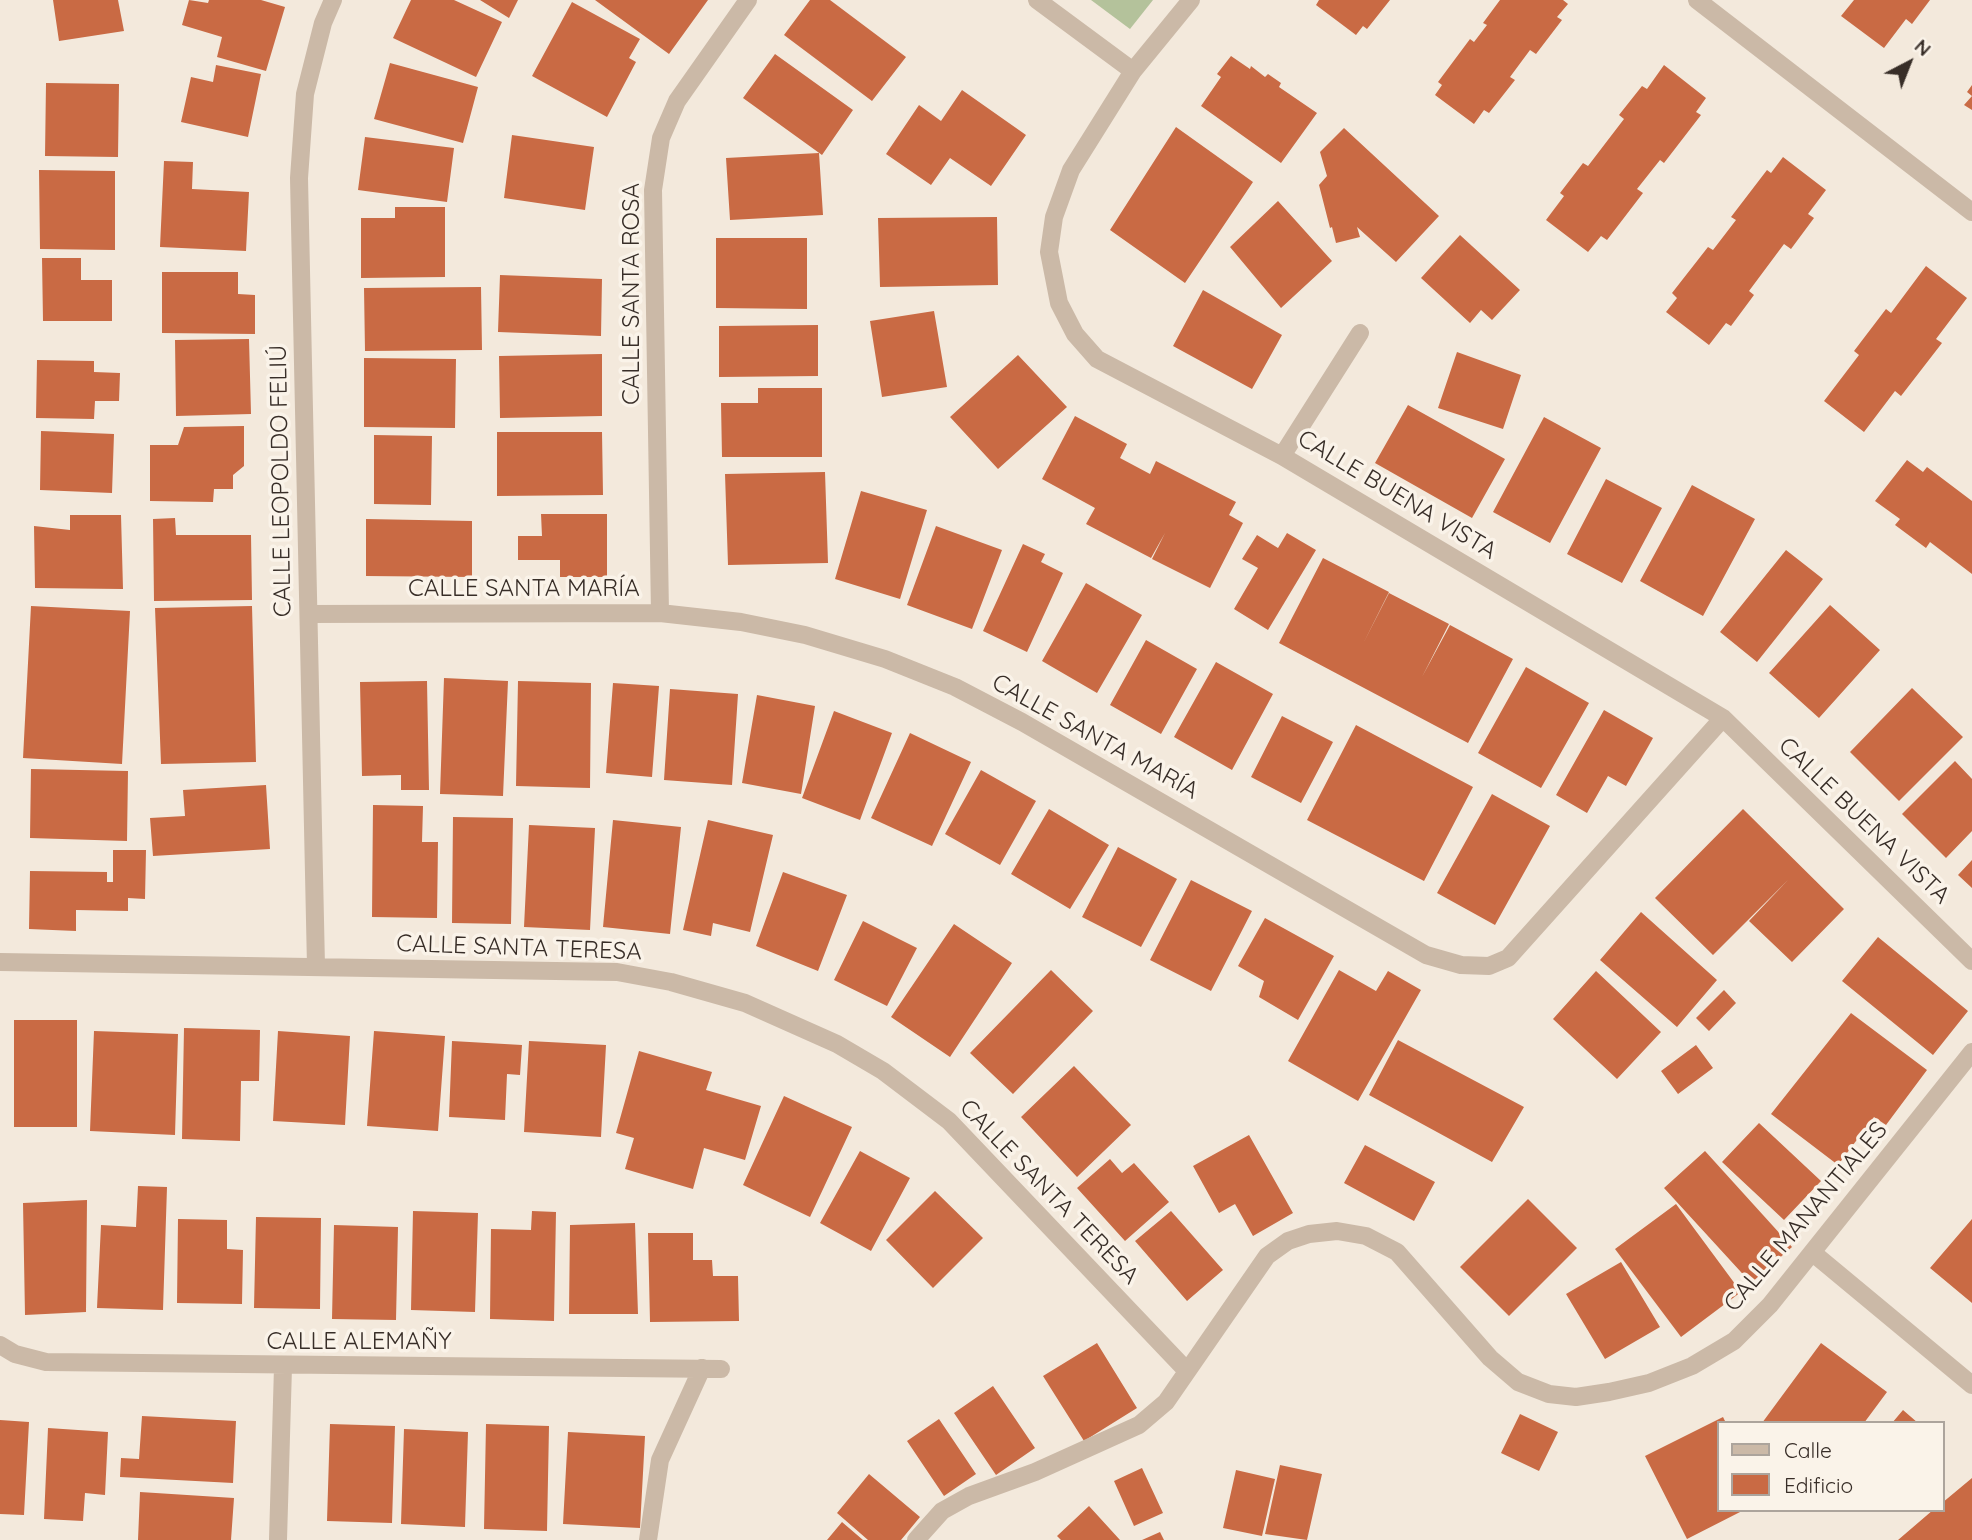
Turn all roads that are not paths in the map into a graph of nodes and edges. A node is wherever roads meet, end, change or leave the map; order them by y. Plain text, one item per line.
1 (333, 0) edge
2 (748, 0) edge
3 (1037, 0) edge
4 (1191, 0) edge
5 (1697, 0) edge
6 (1133, 71) junction
7 (1972, 212) edge
8 (1360, 333) dead end
9 (1282, 456) junction
10 (660, 613) junction
11 (309, 614) junction
12 (1723, 718) junction
13 (1972, 961) edge
14 (0, 962) edge
15 (316, 966) junction
16 (1972, 1052) edge
17 (1813, 1253) junction
18 (0, 1345) edge
19 (283, 1367) junction
20 (702, 1368) junction
21 (721, 1369) dead end
22 (1187, 1371) junction
23 (1972, 1385) edge
24 (278, 1540) edge
25 (648, 1540) edge
26 (916, 1540) edge

1 - 11 street, CALLE LEOPOLDO FELIÚ
2 - 10 street, CALLE SANTA ROSA
3 - 6 street
4 - 6 street, CALLE BUENA VISTA
5 - 7 street
6 - 9 street, CALLE BUENA VISTA
8 - 9 street
9 - 12 street, CALLE BUENA VISTA
10 - 11 street, CALLE SANTA MARÍA
10 - 12 street, CALLE SANTA MARÍA
11 - 15 street, CALLE LEOPOLDO FELIÚ
12 - 13 street, CALLE BUENA VISTA
14 - 15 street, CALLE SANTA TERESA
15 - 22 street, CALLE SANTA TERESA
16 - 17 street, CALLE MANANTIALES
17 - 22 street, CALLE MANANTIALES
17 - 23 street
18 - 19 street, CALLE ALEMAÑY
19 - 20 street, CALLE ALEMAÑY
19 - 24 street
20 - 21 street, CALLE ALEMAÑY
20 - 25 street
22 - 26 street, CALLE MANANTIALES

